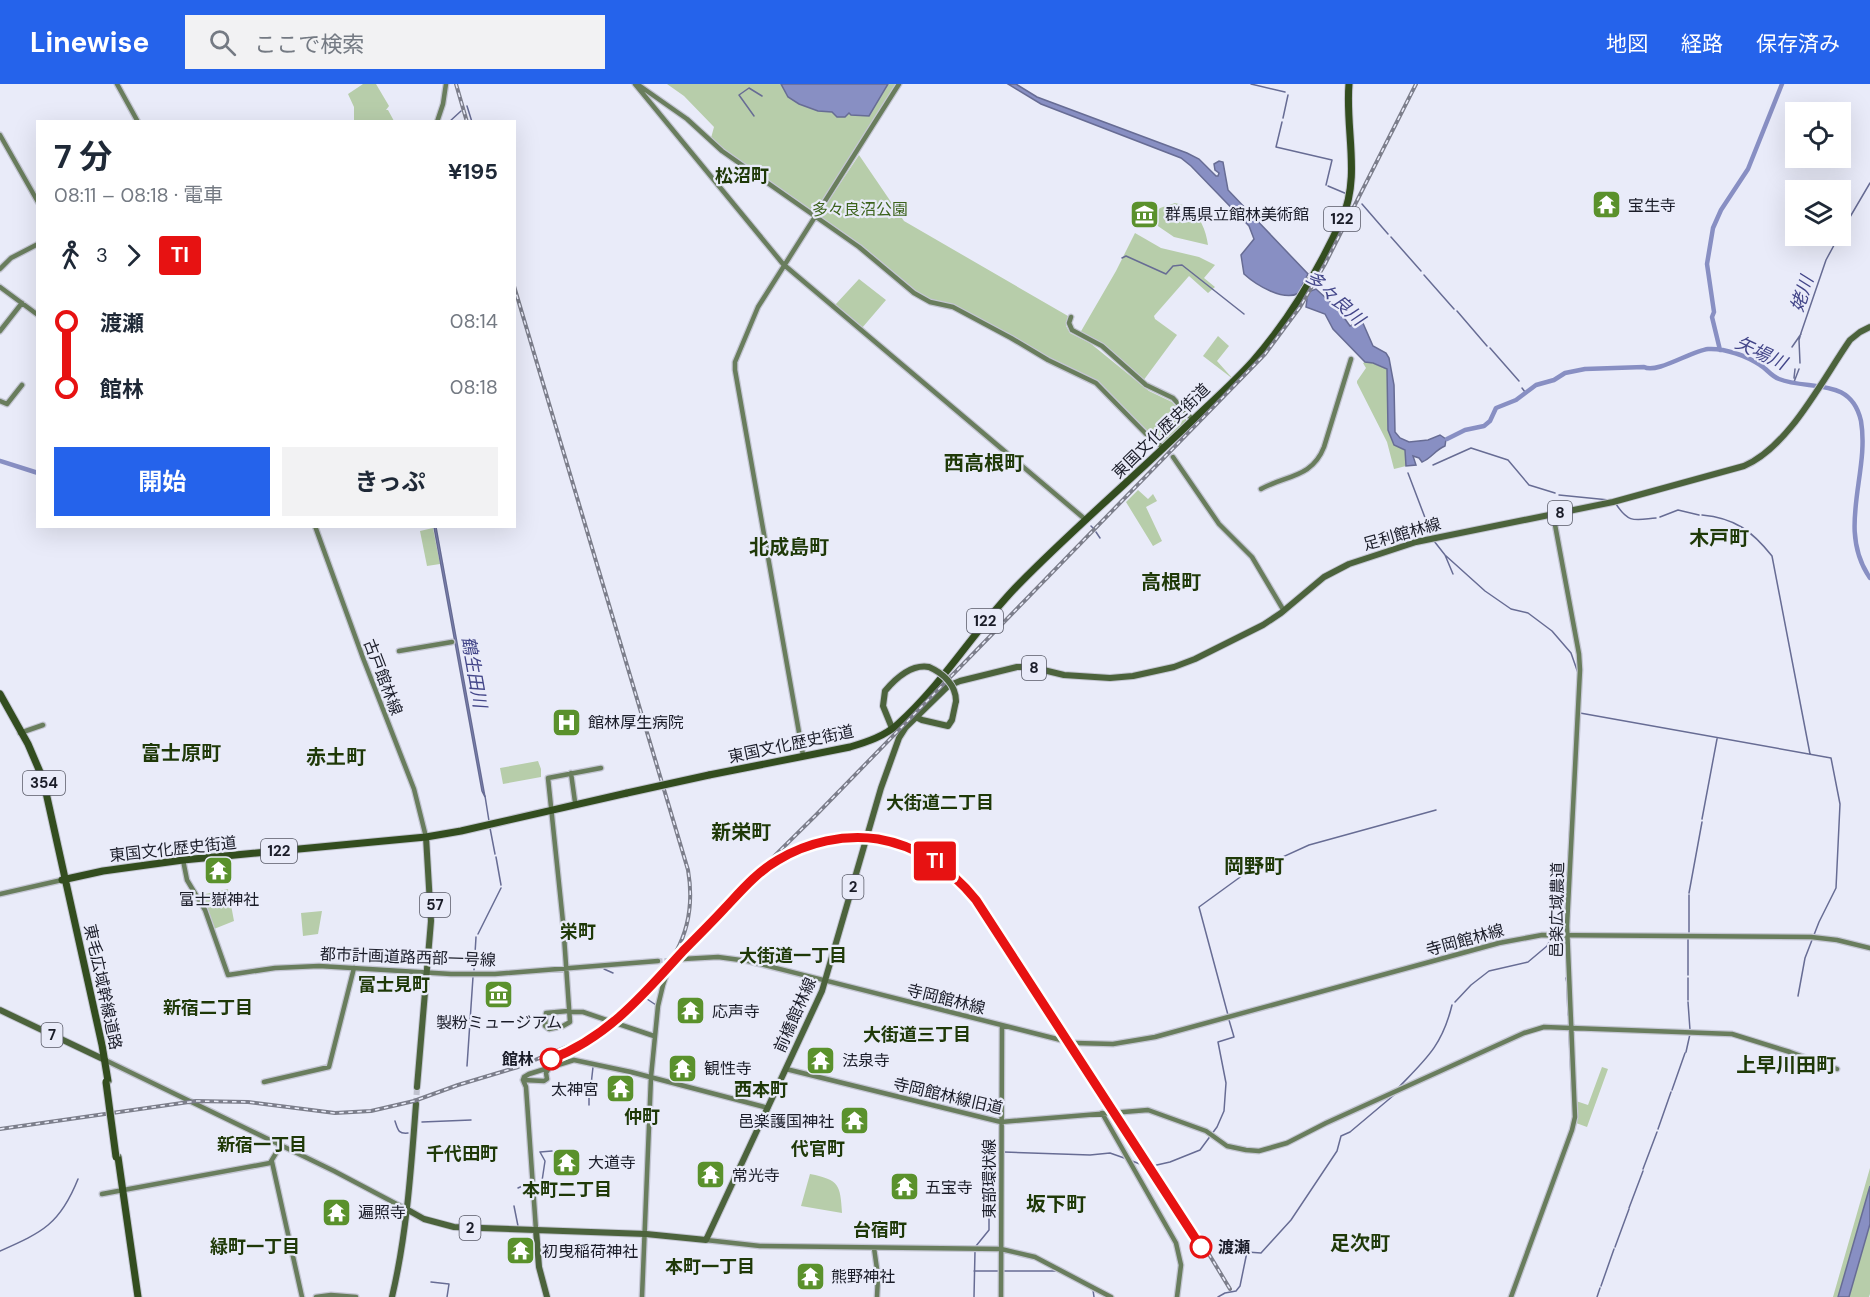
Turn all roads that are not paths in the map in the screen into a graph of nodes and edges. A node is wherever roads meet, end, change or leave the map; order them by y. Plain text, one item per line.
1 (117, 84) edge
2 (446, 84) edge
3 (636, 84) edge
4 (899, 84) edge
5 (1349, 84) edge
6 (137, 120) edge
7 (438, 120) edge
8 (0, 135) edge
9 (36, 198) edge
10 (815, 217) junction
11 (36, 245) edge
12 (785, 265) junction
13 (0, 268) edge
14 (0, 286) edge
15 (22, 303) junction
16 (36, 314) edge
17 (1071, 317) dead end
18 (1870, 327) edge
19 (0, 331) edge
20 (1351, 359) dead end
21 (22, 385) dead end
22 (0, 401) edge
23 (1193, 420) junction
24 (1164, 448) junction
25 (1173, 457) dead end
26 (1261, 489) dead end
27 (1553, 514) junction
28 (1086, 520) junction
29 (316, 528) edge
30 (1284, 611) junction
31 (452, 642) dead end
32 (399, 651) dead end
33 (0, 694) edge
34 (0, 701) edge
35 (916, 717) junction
36 (43, 725) dead end
37 (892, 728) junction
38 (20, 733) junction
39 (804, 755) junction
40 (601, 768) dead end
41 (571, 773) junction
42 (577, 805) junction
43 (550, 811) junction
44 (426, 837) junction
45 (183, 860) junction
46 (779, 862) dead end
47 (64, 879) junction
48 (0, 894) edge
49 (1567, 934) junction
50 (1870, 948) edge
51 (683, 959) tunnel mouth
52 (658, 961) tunnel mouth
53 (354, 968) junction
54 (566, 968) junction
55 (429, 972) junction
56 (826, 981) junction
57 (0, 1010) edge
58 (569, 1012) junction
59 (1002, 1026) junction
60 (1571, 1027) junction
61 (654, 1036) junction
62 (1061, 1040) tunnel mouth
63 (1075, 1043) tunnel mouth
64 (103, 1059) junction
65 (786, 1069) junction
66 (1837, 1069) dead end
67 (543, 1072) junction
68 (651, 1077) junction
69 (523, 1080) junction
70 (531, 1082) junction
71 (264, 1083) dead end
72 (419, 1087) tunnel mouth
73 (526, 1087) junction
74 (417, 1103) tunnel mouth
75 (768, 1108) junction
76 (1102, 1113) junction
77 (1001, 1122) junction
78 (281, 1145) junction
79 (272, 1162) junction
80 (122, 1190) junction
81 (102, 1194) dead end
82 (408, 1210) junction
83 (536, 1230) junction
84 (646, 1234) junction
85 (706, 1240) junction
86 (874, 1248) junction
87 (1001, 1249) junction
88 (137, 1297) edge
89 (302, 1297) edge
90 (316, 1297) edge
91 (356, 1297) edge
92 (392, 1297) edge
93 (547, 1297) edge
94 (642, 1297) edge
95 (877, 1297) edge
96 (1001, 1297) edge
97 (1111, 1297) edge
98 (1177, 1297) edge
99 (1511, 1297) edge

1 - 6 street
2 - 7 street
3 - 10 street
3 - 12 street
4 - 10 street
5 - 23 highway, 東国文化歴史街道 / 122
8 - 9 street
10 - 12 street
10 - 24 street
11 - 13 street
12 - 28 street
12 - 39 street
14 - 15 street
15 - 16 street
15 - 19 street
17 - 23 street
18 - 27 main road, 足利館林線 / 8
20 - 26 street
21 - 22 street
23 - 24 highway, 東国文化歴史街道 / 122
24 - 28 highway, 東国文化歴史街道 / 122
25 - 30 street
27 - 30 main road, 足利館林線 / 8
27 - 49 street, 邑楽広域農道
28 - 37 highway, 東国文化歴史街道 / 122
29 - 44 street, 古戸館林線
30 - 35 main road, 足利館林線 / 8
31 - 32 street
33 - 38 highway, 東毛広域幹線道路 / 354
34 - 38 highway, 東毛広域幹線道路 / 354
35 - 37 main road, bridge
35 - 56 main road, 前橋館林線 / 2
36 - 38 street
37 - 39 highway, 東国文化歴史街道 / 122
38 - 47 highway, 東毛広域幹線道路 / 354
39 - 42 highway, 東国文化歴史街道 / 122, bridge
40 - 41 street
41 - 42 street
41 - 43 street
42 - 43 highway, 東国文化歴史街道 / 122
43 - 44 highway, 東国文化歴史街道 / 122
43 - 54 street
44 - 45 highway, 東国文化歴史街道 / 122
44 - 55 main road, 57
45 - 47 highway, 東国文化歴史街道 / 122
45 - 53 street, 都市計画道路西部一号線
46 - 61 street
47 - 48 street
47 - 64 highway, 東毛広域幹線道路 / 354
49 - 50 street, 寺岡館林線
49 - 60 street, 邑楽広域農道
49 - 63 street, 寺岡館林線
51 - 56 street
52 - 54 street, 都市計画道路西部一号線
53 - 55 street, 都市計画道路西部一号線
53 - 71 street
54 - 55 street, 都市計画道路西部一号線
54 - 58 street
55 - 72 main road, 57
56 - 59 street, 寺岡館林線
56 - 65 main road, 前橋館林線 / 2
57 - 64 main road, 7
58 - 58 street
58 - 61 street
59 - 62 street, 寺岡館林線
59 - 77 street, 東部環状線
60 - 66 street
60 - 76 street, 寺岡館林線旧道
60 - 99 street, 邑楽広域農道
61 - 68 street
64 - 78 street
64 - 80 highway, 東毛広域幹線道路 / 354, bridge
65 - 75 main road, 前橋館林線 / 2
65 - 77 street, 寺岡館林線旧道
67 - 68 street
67 - 69 street
67 - 70 street
68 - 75 street
68 - 84 street
69 - 70 street
69 - 73 street
70 - 73 street
73 - 83 street
74 - 82 main road
75 - 85 main road, 前橋館林線 / 2
76 - 77 street, 寺岡館林線旧道
76 - 98 street
77 - 87 street, 東部環状線
78 - 79 street
78 - 82 street
79 - 80 street
79 - 89 street
80 - 81 street
80 - 88 highway, 東毛広域幹線道路 / 354
82 - 83 main road, 2
82 - 92 main road
83 - 84 main road, 2
83 - 93 main road
84 - 85 main road, 2
84 - 94 street
85 - 86 street
86 - 87 street
86 - 95 street
87 - 96 street, 東部環状線
87 - 97 street
90 - 91 street

